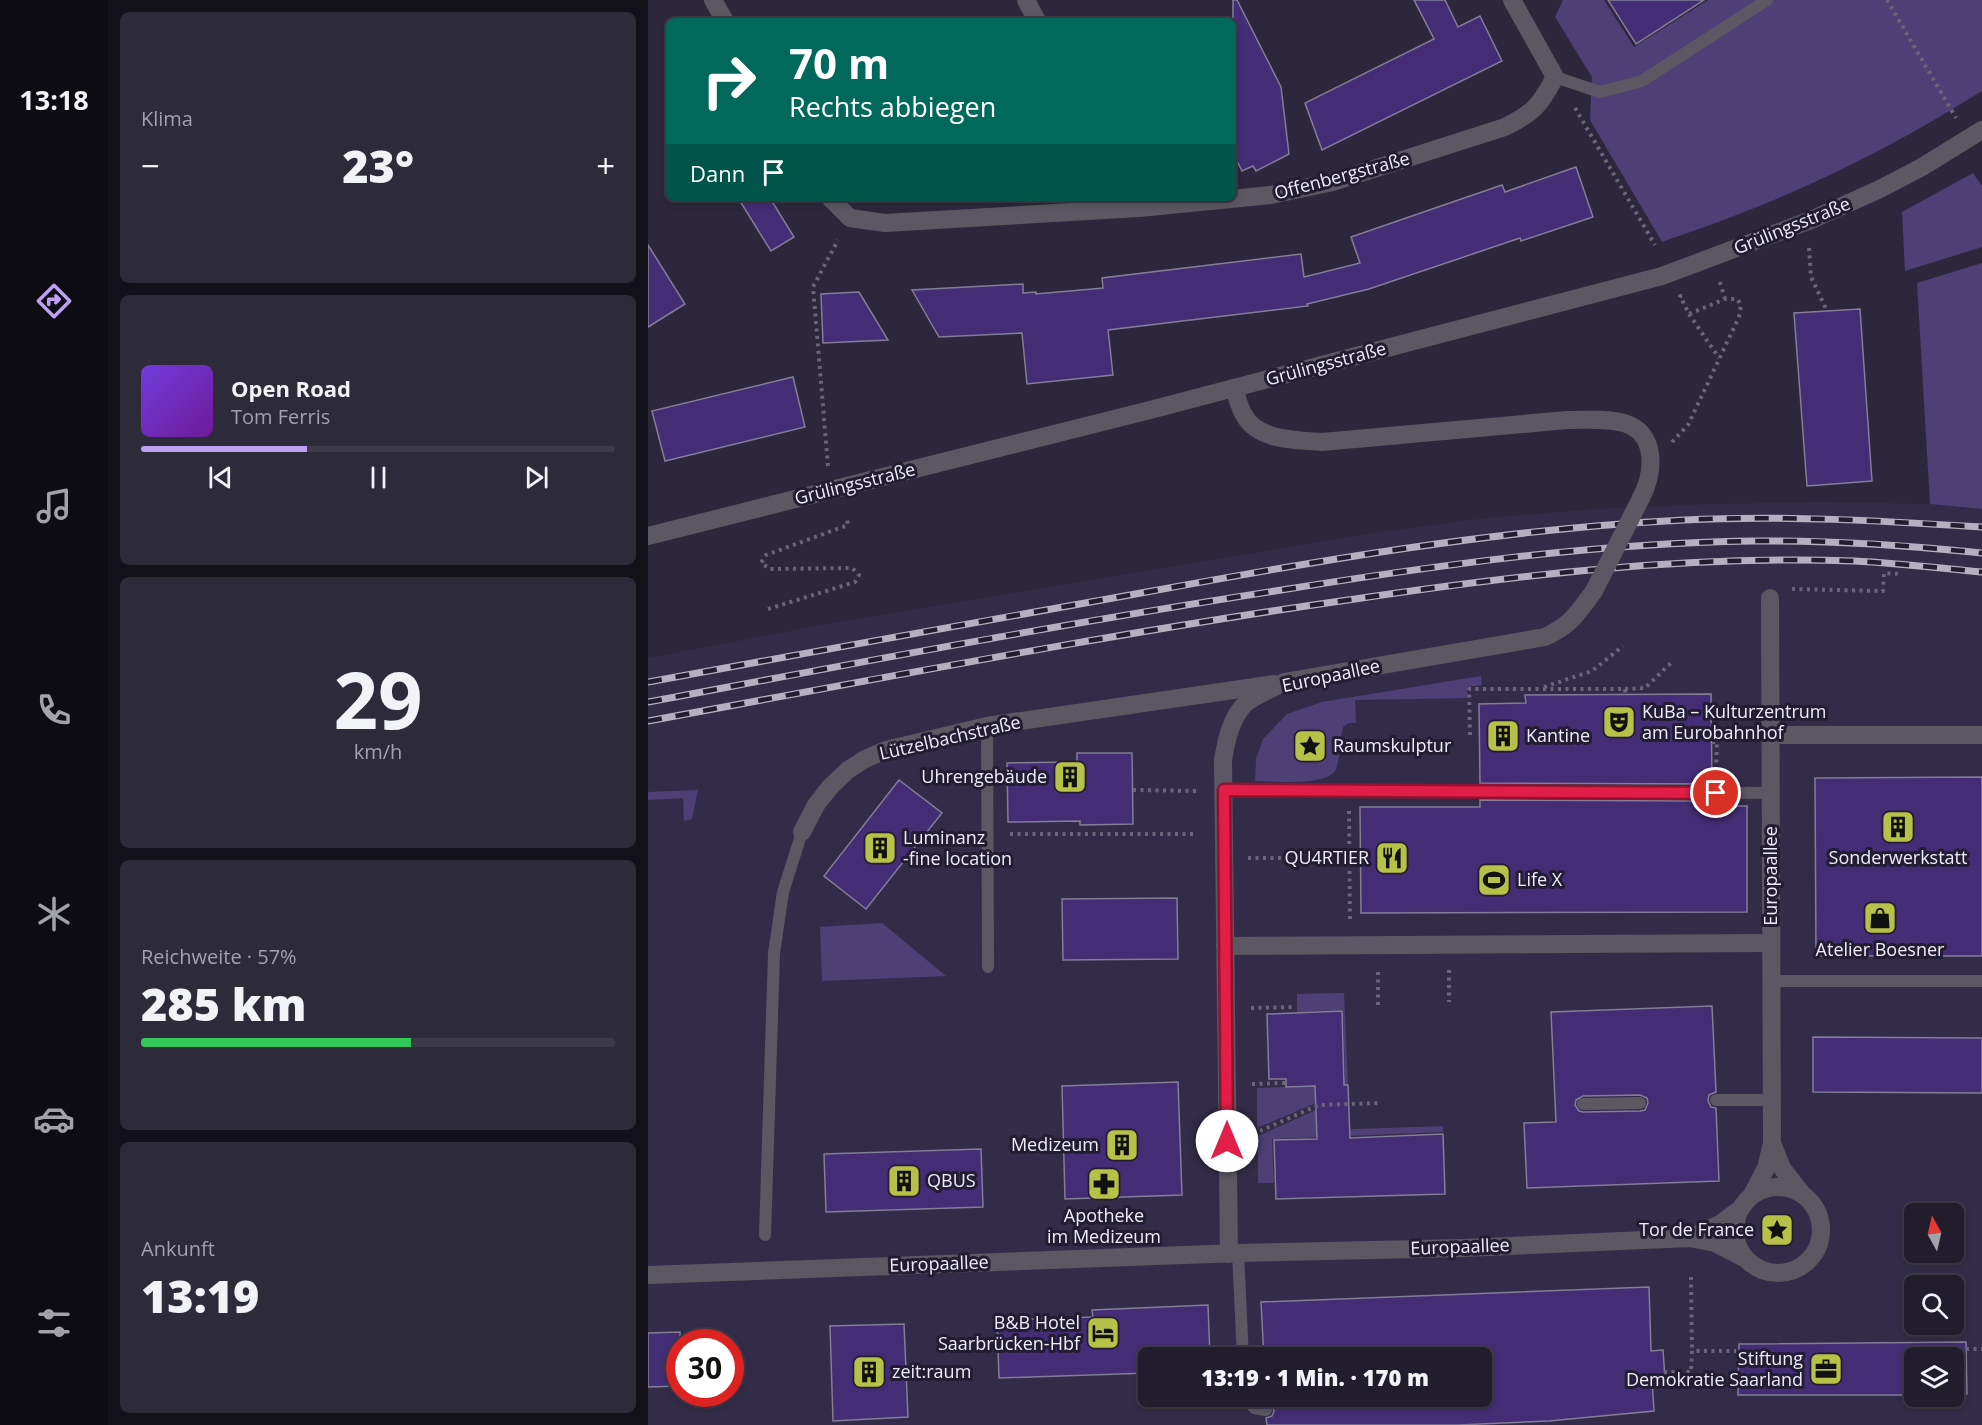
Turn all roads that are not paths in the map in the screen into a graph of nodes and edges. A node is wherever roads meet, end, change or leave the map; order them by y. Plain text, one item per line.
1 (713, 0) edge
2 (1026, 0) edge
3 (1512, 0) edge
4 (1767, 0) edge
5 (724, 18) edge
6 (1035, 18) edge
7 (1555, 77) junction
8 (1975, 134) edge
9 (1236, 197) edge
10 (833, 201) edge
11 (1170, 201) edge
12 (1136, 203) edge
13 (1234, 388) junction
14 (648, 536) edge
15 (1770, 598) road end
16 (1284, 682) junction
17 (987, 726) junction
18 (1771, 735) junction
19 (1982, 735) edge
20 (1224, 790) junction
21 (1771, 793) junction
22 (802, 832) joint
23 (1771, 943) junction
24 (1225, 946) junction
25 (988, 967) dead end
26 (1771, 981) junction
27 (1982, 981) edge
28 (1716, 1100) dead end
29 (1772, 1100) junction
30 (1640, 1103) dead end
31 (1583, 1104) dead end
32 (1772, 1143) junction
33 (1752, 1195) junction
34 (1803, 1195) junction
35 (1739, 1210) junction
36 (765, 1234) dead end
37 (1690, 1238) junction
38 (1234, 1253) junction
39 (1746, 1259) junction
40 (648, 1275) edge
41 (1242, 1347) edge
42 (1253, 1407) edge
43 (1266, 1410) dead end

1 - 5 street
2 - 6 street
3 - 7 street
4 - 7 lane
7 - 9 street, Offenbergstraße
8 - 13 street, Grülingsstraße
10 - 12 street, Offenbergstraße
11 - 12 street, Offenbergstraße
13 - 14 street, Grülingsstraße
13 - 16 street, Europaallee, bridge
15 - 18 street, Europaallee
16 - 17 street, Lützelbachstraße
16 - 20 street, Europaallee
17 - 22 street, Lützelbachstraße
17 - 25 lane
18 - 19 street
18 - 21 street, Europaallee
20 - 21 lane
20 - 24 street, Europaallee
21 - 23 street, Europaallee
22 - 36 lane, Lützelbachstraße
23 - 24 street
23 - 26 street, Europaallee
24 - 38 street, Europaallee
26 - 27 lane
26 - 29 street, Europaallee
28 - 29 lane
29 - 32 street, Europaallee
30 - 31 lane
32 - 33 street, Europaallee
32 - 34 street, Europaallee
33 - 34 street
33 - 35 street
34 - 39 street
35 - 37 street, Europaallee
35 - 39 street
37 - 38 street, Europaallee
37 - 39 street, Europaallee
38 - 40 street, Europaallee
38 - 41 lane
42 - 43 lane

